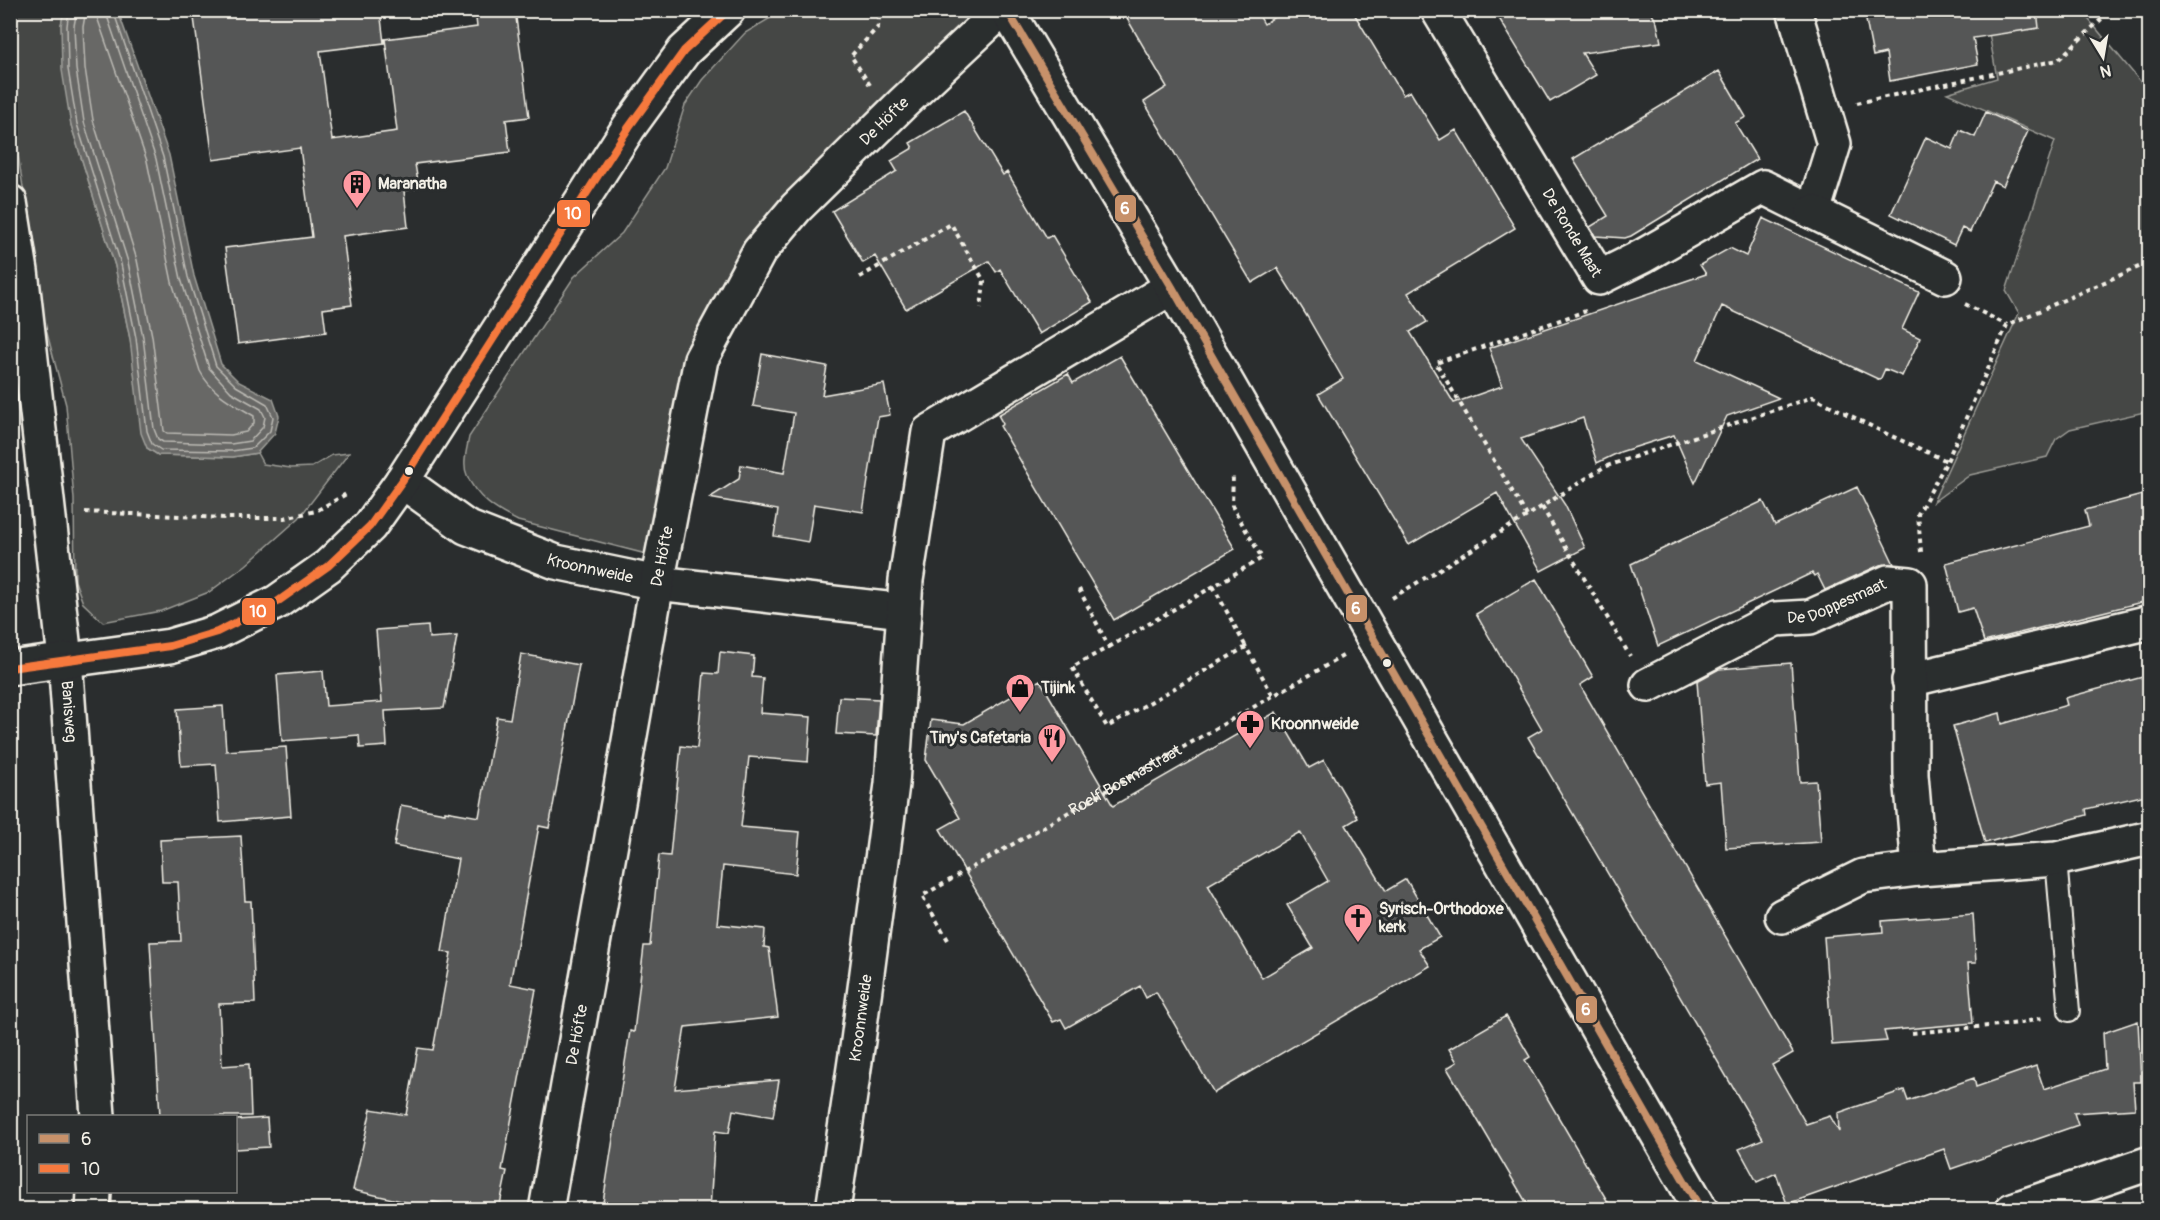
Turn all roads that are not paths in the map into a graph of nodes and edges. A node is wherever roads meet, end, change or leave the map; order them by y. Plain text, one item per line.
1 (728, 10) edge
2 (1002, 10) edge
3 (1007, 10) edge
4 (1438, 10) edge
5 (1794, 10) edge
6 (10, 202) edge
7 (1813, 212) junction
8 (1945, 277) dead end
9 (1172, 287) junction
10 (402, 481) junction
11 (657, 583) junction
12 (904, 611) junction
13 (2150, 622) edge
14 (65, 659) junction
15 (10, 668) edge
16 (1909, 680) junction
17 (1648, 685) road end
18 (2150, 838) edge
19 (2056, 859) junction
20 (1919, 868) junction
21 (1782, 916) dead end
22 (2069, 1011) road end
23 (98, 1115) edge
24 (2150, 1163) edge
25 (94, 1193) edge
26 (93, 1209) edge
27 (546, 1209) edge
28 (833, 1209) edge
29 (1701, 1209) edge
30 (2012, 1209) edge

1 - 10 street
2 - 11 street, De Höfte
3 - 9 street
4 - 7 street, De Ronde Maat
5 - 7 street
6 - 14 street, Banisweg
7 - 8 street, De Ronde Maat
9 - 12 street, Kroonnweide
9 - 29 street
10 - 11 street, Kroonnweide
10 - 14 street
11 - 12 street, Kroonnweide
11 - 27 street, De Höfte
12 - 28 street, Kroonnweide
13 - 16 street
14 - 15 street
14 - 23 street, Banisweg
16 - 17 street, De Doppesmaat
16 - 20 street, De Doppesmaat
18 - 19 street
19 - 20 street
19 - 22 lane
20 - 21 street
24 - 30 street
25 - 26 street

